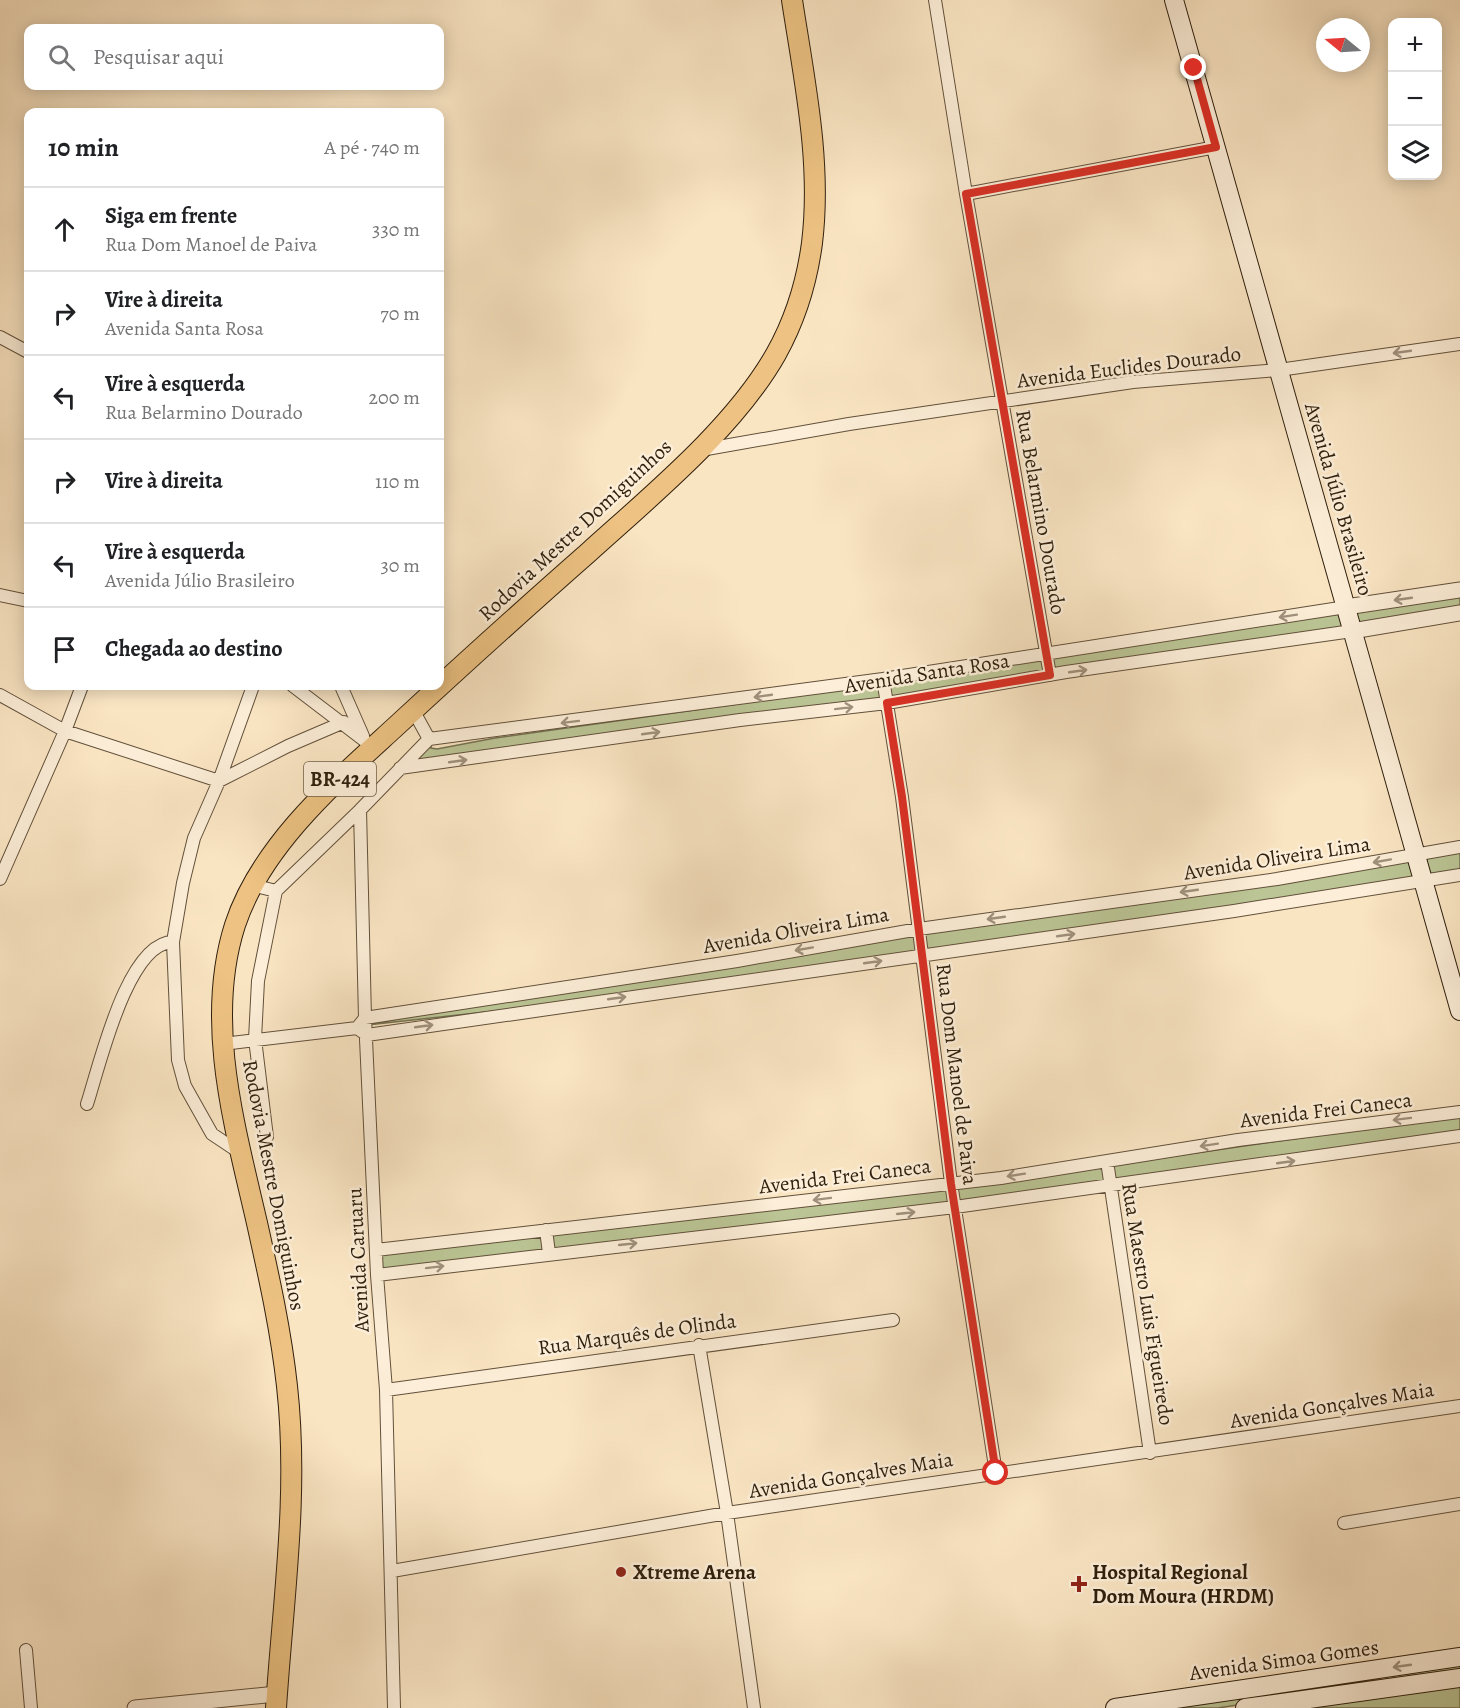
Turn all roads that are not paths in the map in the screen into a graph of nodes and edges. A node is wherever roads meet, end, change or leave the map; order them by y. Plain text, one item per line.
1 (792, 0) edge
2 (935, 0) edge
3 (1174, 0) edge
4 (1216, 147) junction
5 (966, 194) junction
6 (0, 337) edge
7 (1460, 344) edge
8 (24, 350) edge
9 (1279, 370) junction
10 (1002, 402) junction
11 (697, 450) junction
12 (1460, 591) edge
13 (0, 594) edge
14 (24, 601) edge
15 (1346, 607) junction
16 (1460, 613) edge
17 (1352, 631) junction
18 (1046, 654) junction
19 (1050, 675) junction
20 (883, 679) junction
21 (444, 682) edge
22 (80, 690) edge
23 (252, 690) edge
24 (299, 690) edge
25 (343, 690) edge
26 (435, 690) edge
27 (0, 695) edge
28 (887, 703) junction
29 (413, 710) junction
30 (344, 722) junction
31 (65, 731) junction
32 (429, 739) junction
33 (368, 741) junction
34 (400, 768) junction
35 (219, 781) junction
36 (360, 810) junction
37 (1460, 847) edge
38 (1416, 855) junction
39 (1460, 875) edge
40 (0, 879) edge
41 (1423, 880) junction
42 (252, 885) junction
43 (276, 891) junction
44 (919, 929) junction
45 (173, 942) junction
46 (922, 955) junction
47 (522, 993) junction
48 (1460, 1011) edge
49 (524, 1012) junction
50 (365, 1018) junction
51 (362, 1031) junction
52 (255, 1039) junction
53 (223, 1044) junction
54 (87, 1104) dead end
55 (1460, 1112) edge
56 (1460, 1136) edge
57 (267, 1137) dead end
58 (239, 1152) junction
59 (1107, 1161) junction
60 (951, 1184) junction
61 (1110, 1186) junction
62 (955, 1207) junction
63 (546, 1230) junction
64 (376, 1250) junction
65 (549, 1253) junction
66 (377, 1275) junction
67 (893, 1320) dead end
68 (699, 1345) junction
69 (386, 1390) junction
70 (1460, 1406) edge
71 (1150, 1453) junction
72 (996, 1473) junction
73 (1460, 1504) edge
74 (727, 1513) junction
75 (1344, 1524) dead end
76 (393, 1571) junction
77 (26, 1650) dead end
78 (1460, 1657) edge
79 (1460, 1678) edge
80 (276, 1701) edge
81 (31, 1708) edge
82 (135, 1708) edge
83 (394, 1708) edge
84 (754, 1708) edge
85 (1115, 1708) edge
86 (1245, 1708) edge

1 - 11 main road, Rodovia Mestre Domiguinhos / BR-424
2 - 5 street, Rua Belarmino Dourado
3 - 4 main road, Avenida Júlio Brasileiro
4 - 5 street
4 - 9 main road, Avenida Júlio Brasileiro
5 - 10 street, Rua Belarmino Dourado
6 - 8 street
7 -> 9 street, Avenida Euclides Dourado
9 - 10 street, Avenida Euclides Dourado
9 - 15 main road, Avenida Júlio Brasileiro
10 - 11 street, Avenida Euclides Dourado
10 - 18 street, Rua Belarmino Dourado
11 - 21 main road, Rodovia Mestre Domiguinhos / BR-424
12 -> 15 street, Avenida Santa Rosa
13 - 14 street
15 - 17 main road, Avenida Júlio Brasileiro
15 -> 18 street, Avenida Santa Rosa
16 - 17 street, Avenida Santa Rosa
19 -> 17 street, Avenida Santa Rosa
17 - 38 main road, Avenida Júlio Brasileiro
18 - 19 street, Rua Belarmino Dourado
18 - 20 street, Avenida Santa Rosa
19 - 28 street, Avenida Santa Rosa
20 - 28 street, Rua Dom Manoel de Paiva
20 -> 32 street, Avenida Santa Rosa
22 - 31 street
23 - 35 street
24 - 30 street
25 - 33 street
26 - 29 main road, Rodovia Mestre Domiguinhos / BR-424
27 - 31 street
34 -> 28 street, Avenida Santa Rosa
28 - 44 street, Rua Dom Manoel de Paiva
29 - 32 street
29 - 33 main road, Rodovia Mestre Domiguinhos / BR-424
30 - 33 street
30 - 35 street
31 - 35 street
31 - 40 street
32 - 34 street
33 - 42 main road, Rodovia Mestre Domiguinhos / BR-424
34 - 36 street
35 - 45 street
36 - 43 street
36 - 50 street, Avenida Caruaru
37 - 38 street, Avenida Oliveira Lima
38 - 41 main road, Avenida Júlio Brasileiro
38 -> 44 street, Avenida Oliveira Lima
39 - 41 street, Avenida Oliveira Lima
46 -> 41 street, Avenida Oliveira Lima
41 - 48 main road, Avenida Júlio Brasileiro
42 - 43 street
42 - 53 main road, Rodovia Mestre Domiguinhos / BR-424
43 - 52 street
44 - 46 street, Rua Dom Manoel de Paiva
44 -> 47 street, Avenida Oliveira Lima
45 - 54 street
45 - 58 street
49 -> 46 street, Avenida Oliveira Lima
46 - 60 street, Rua Dom Manoel de Paiva
47 - 49 street
47 - 50 street, Avenida Oliveira Lima
51 -> 49 street, Avenida Oliveira Lima
50 - 51 street, Avenida Caruaru
51 - 52 street, Avenida Oliveira Lima
51 - 64 street, Avenida Caruaru
52 - 53 street, Avenida Oliveira Lima
52 - 57 street
53 - 58 main road, Rodovia Mestre Domiguinhos / BR-424
55 -> 59 street, Avenida Frei Caneca
61 -> 56 street, Avenida Frei Caneca
58 - 80 main road, Rodovia Mestre Domiguinhos / BR-424
59 -> 60 street, Avenida Frei Caneca
59 - 61 street, Rua Maestro Luis Figueiredo
60 - 62 street, Rua Dom Manoel de Paiva
60 -> 63 street, Avenida Frei Caneca
61 - 62 street, Avenida Frei Caneca
61 - 71 street, Rua Maestro Luis Figueiredo
65 -> 62 street, Avenida Frei Caneca
62 - 72 street, Rua Dom Manoel de Paiva
63 - 64 street, Avenida Frei Caneca
63 - 65 street
64 - 66 street, Avenida Caruaru
66 -> 65 street, Avenida Frei Caneca
66 - 69 street, Avenida Caruaru
67 - 68 street, Rua Marquês de Olinda
68 - 69 street, Rua Marquês de Olinda
68 - 74 street
69 - 76 street, Avenida Caruaru
70 - 71 street, Avenida Gonçalves Maia
71 - 72 street, Avenida Gonçalves Maia
72 - 74 street, Avenida Gonçalves Maia
73 - 75 street
74 - 76 street, Avenida Gonçalves Maia
74 - 84 street
76 - 83 street, Avenida Caruaru
77 - 81 street
78 -> 85 main road, Avenida Simoa Gomes
79 - 86 main road, Avenida Simoa Gomes
80 - 82 street

